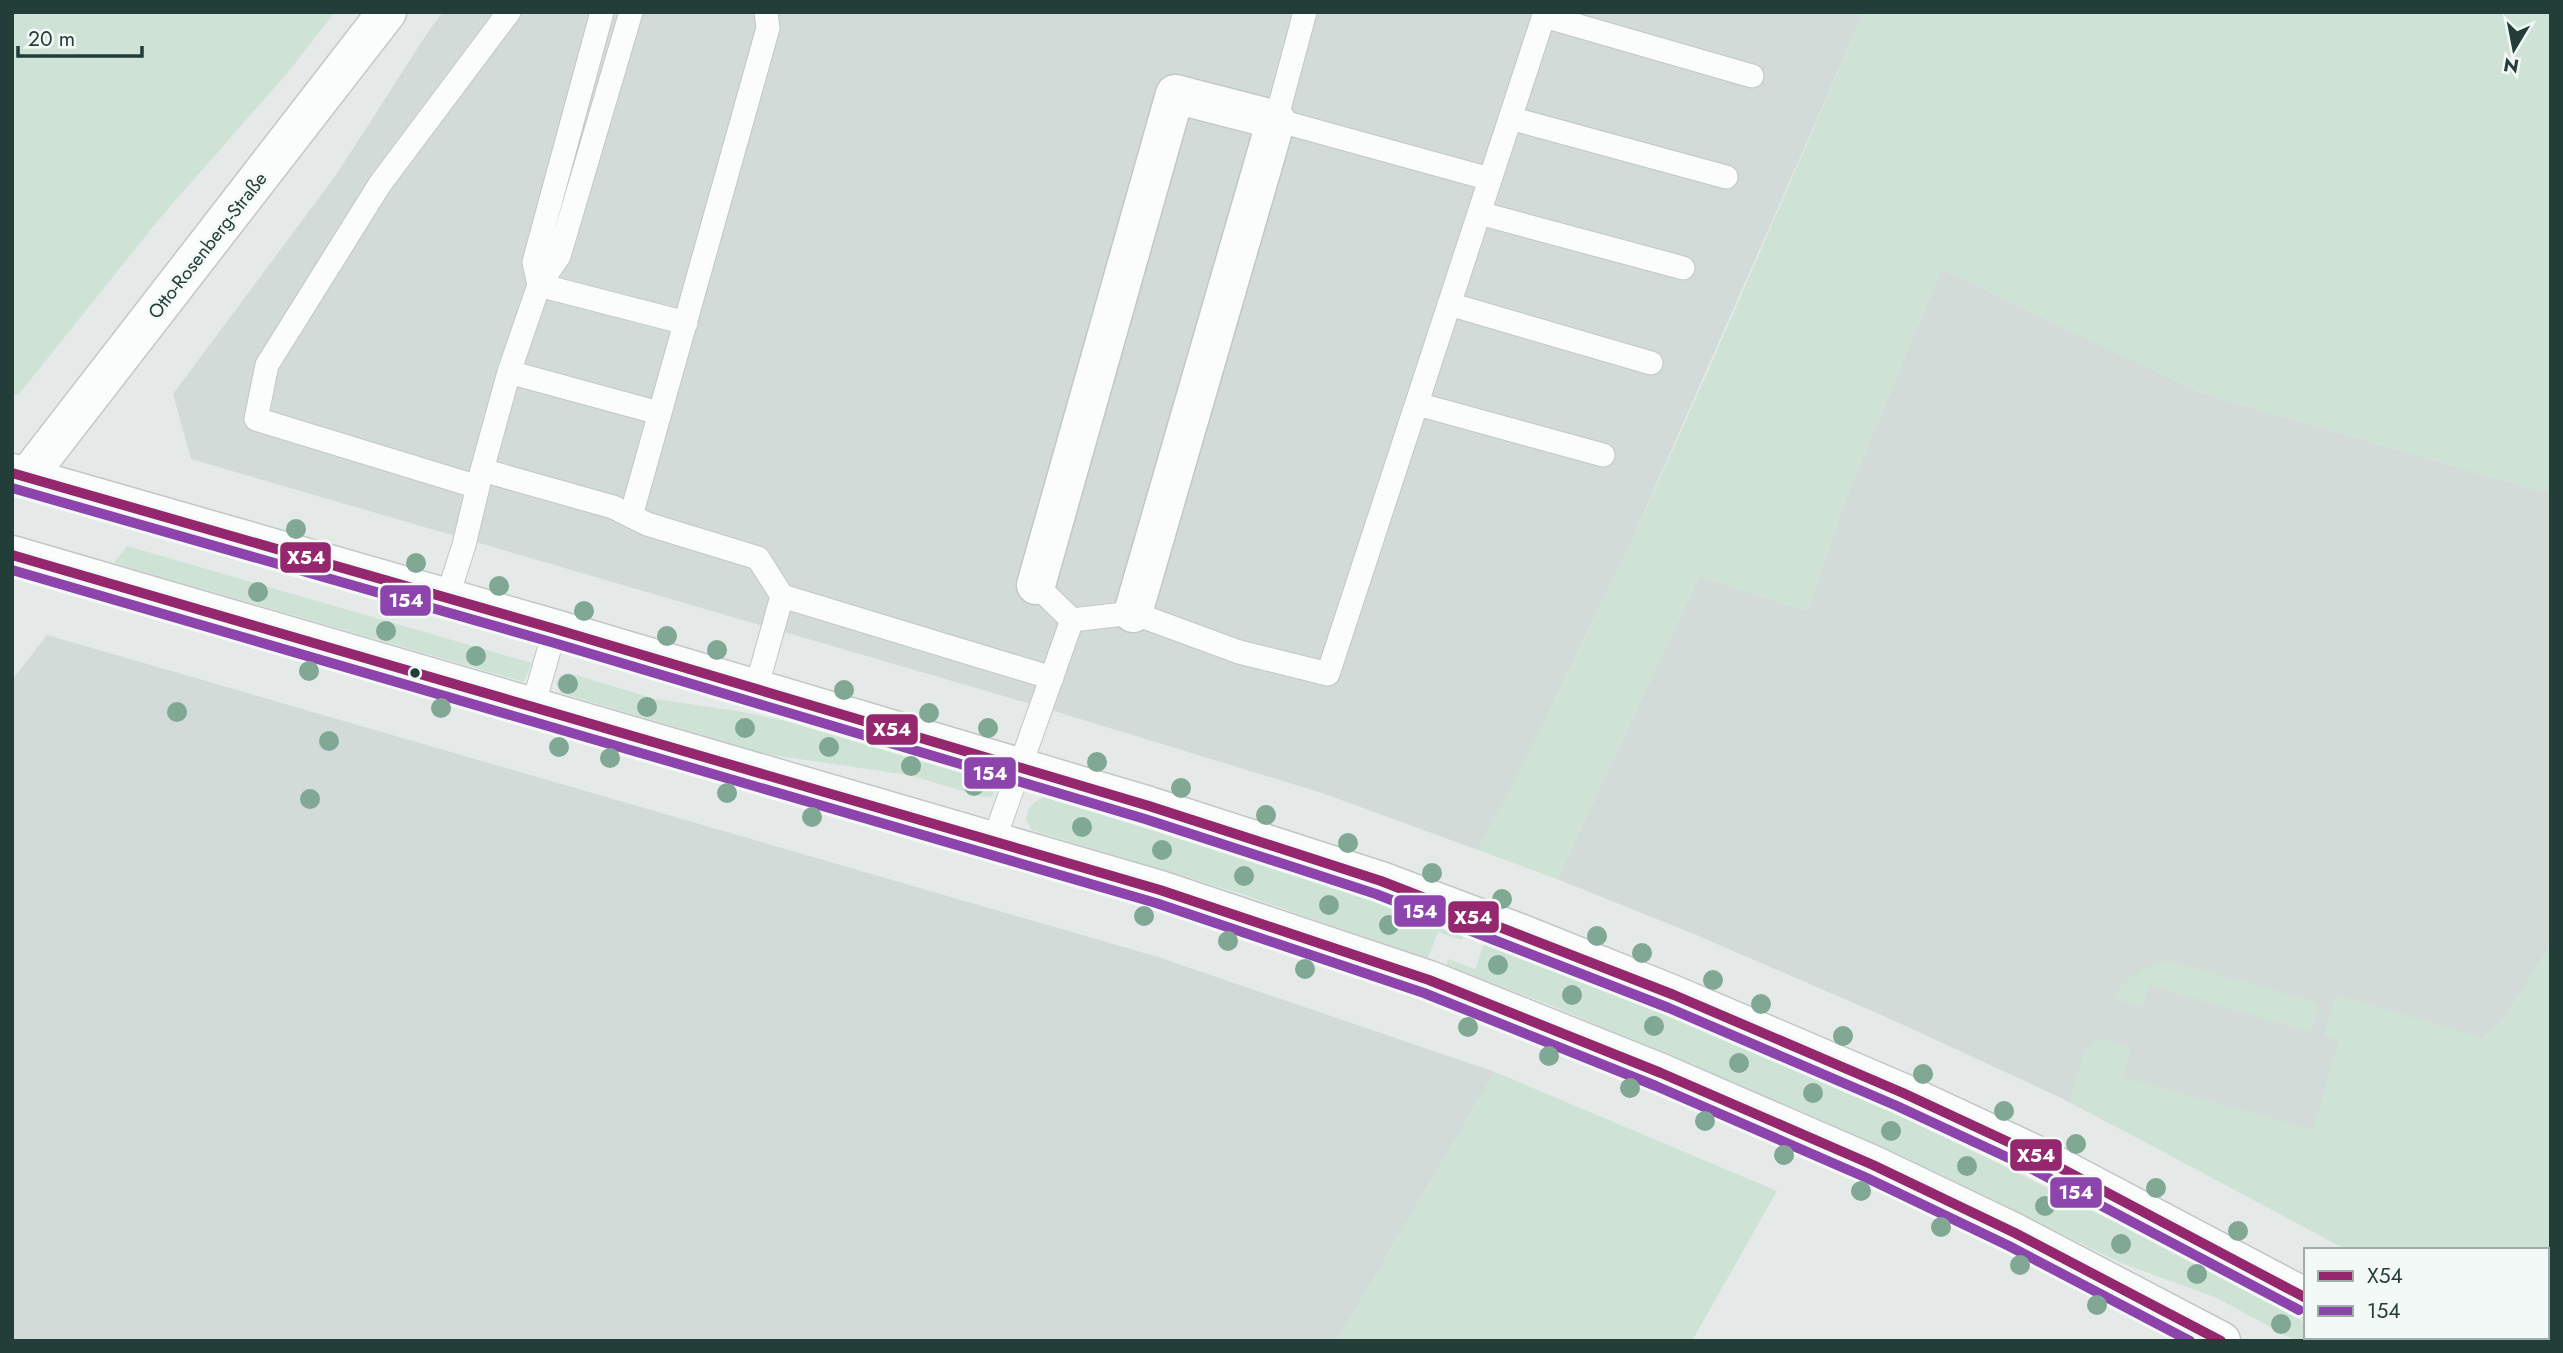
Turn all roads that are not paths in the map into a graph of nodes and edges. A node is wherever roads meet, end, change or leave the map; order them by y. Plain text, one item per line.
1 (387, 12) edge
2 (509, 12) edge
3 (602, 12) edge
4 (631, 12) edge
5 (766, 12) edge
6 (1305, 12) edge
7 (1544, 14) edge
8 (1752, 76) dead end
9 (1510, 118) junction
10 (1276, 120) junction
11 (1726, 177) dead end
12 (1490, 179) junction
13 (1479, 213) junction
14 (1683, 268) dead end
15 (538, 285) junction
16 (1449, 304) junction
17 (686, 323) junction
18 (1651, 363) dead end
19 (509, 372) junction
20 (1417, 404) junction
21 (659, 413) junction
22 (1603, 455) dead end
23 (480, 479) junction
24 (17, 482) edge
25 (631, 516) junction
26 (12, 555) edge
27 (1036, 585) joint
28 (782, 596) junction
29 (447, 598) junction
30 (1133, 613) junction
31 (1072, 620) junction
32 (555, 629) junction
33 (1052, 678) junction
34 (756, 690) junction
35 (533, 706) junction
36 (1020, 769) junction
37 (994, 840) junction
38 (2304, 1297) edge
39 (2221, 1341) edge

1 - 24 main road, Otto-Rosenberg-Straße
2 - 23 lane
3 - 15 lane
4 - 15 lane
5 - 17 lane
6 - 10 lane
7 - 8 lane
7 - 9 lane
9 - 11 lane
9 - 12 lane
10 - 12 lane
10 - 27 main road
10 - 30 main road
12 - 13 lane
13 - 14 lane
13 - 16 lane
15 - 17 lane
15 - 19 lane
16 - 18 lane
16 - 20 lane
17 - 21 lane
19 - 21 lane
19 - 23 lane
20 - 22 lane
20 - 30 lane
21 - 25 lane
23 - 25 lane
23 - 29 lane
24 - 29 main road
25 - 28 lane
26 - 35 main road
27 - 31 lane
28 - 33 lane
28 - 34 lane
29 - 32 main road
30 - 31 lane
31 - 33 lane
32 - 34 main road
32 - 35 lane
33 - 36 lane
34 - 36 main road
35 - 37 main road
36 - 37 lane
36 - 38 main road
37 - 39 main road

